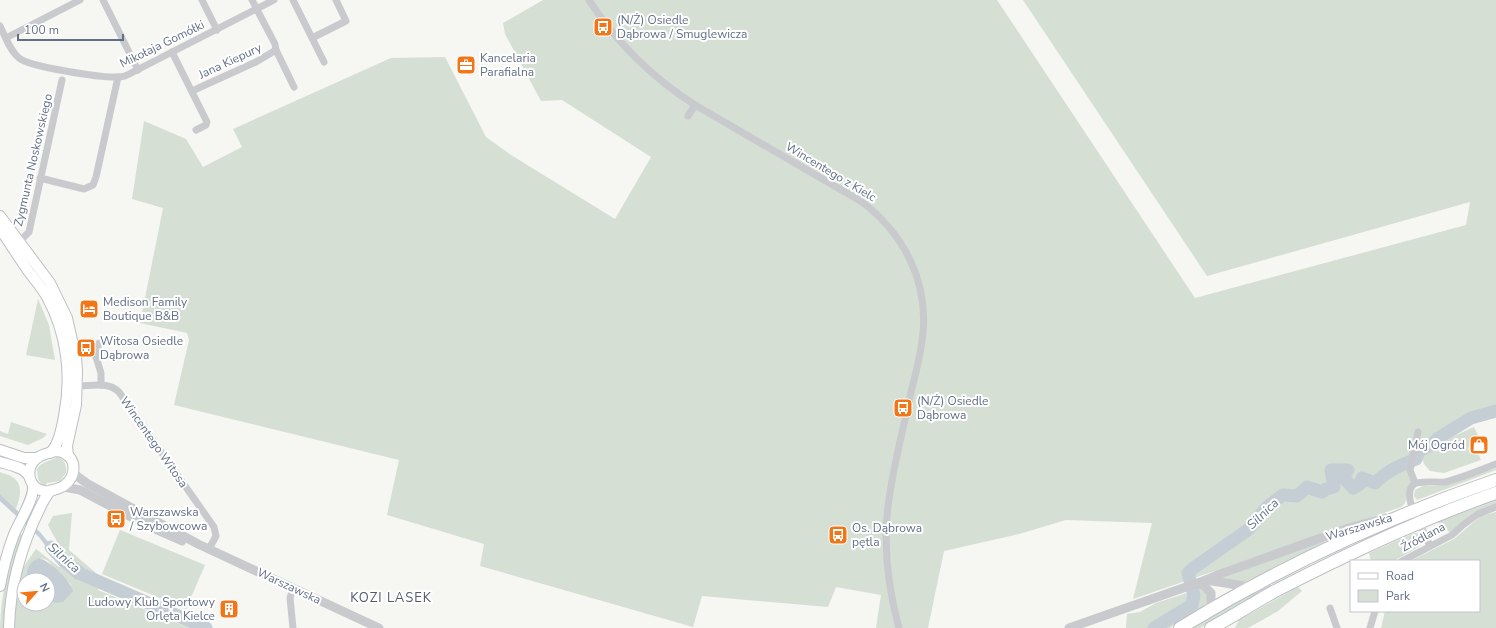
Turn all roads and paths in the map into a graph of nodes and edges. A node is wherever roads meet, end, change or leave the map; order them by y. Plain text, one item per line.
1 (80, 0) edge
2 (103, 0) edge
3 (202, 0) edge
4 (252, 0) edge
5 (274, 0) edge
6 (293, 0) edge
7 (336, 0) edge
8 (589, 0) edge
9 (257, 9) junction
10 (0, 26) edge
11 (216, 30) junction
12 (6, 38) junction
13 (312, 38) junction
14 (276, 50) junction
15 (172, 52) junction
16 (324, 62) dead end
17 (138, 70) junction
18 (118, 77) junction
19 (62, 80) dead end
20 (294, 87) dead end
21 (192, 91) junction
22 (695, 105) junction
23 (688, 116) dead end
24 (196, 130) dead end
25 (40, 178) junction
26 (0, 216) edge
27 (0, 229) edge
28 (19, 242) junction
29 (99, 343) dead end
30 (101, 385) junction
31 (77, 386) junction
32 (1418, 432) dead end
33 (0, 450) edge
34 (50, 453) junction
35 (68, 456) junction
36 (37, 458) junction
37 (0, 462) edge
38 (1496, 464) edge
39 (73, 472) junction
40 (31, 480) junction
41 (1496, 480) edge
42 (1415, 483) junction
43 (64, 487) junction
44 (53, 490) junction
45 (1496, 493) edge
46 (1496, 508) edge
47 (1414, 510) junction
48 (1400, 515) junction
49 (1419, 522) junction
50 (198, 544) junction
51 (1430, 546) junction
52 (209, 549) junction
53 (1404, 560) edge
54 (1206, 580) junction
55 (1197, 584) junction
56 (0, 586) edge
57 (1250, 587) junction
58 (293, 588) junction
59 (1278, 590) junction
60 (1330, 608) dead end
61 (1208, 610) junction
62 (1375, 612) edge
63 (9, 628) edge
64 (293, 628) edge
65 (379, 628) edge
66 (899, 628) edge
67 (1069, 628) edge
68 (1180, 628) edge
69 (1210, 628) edge
70 (1337, 628) edge
71 (1370, 628) edge

1 - 12 street
2 - 17 street
3 - 11 street
4 - 9 street, Jana Kiepury
5 - 9 street, Mikołaja Gomółki
6 - 13 street
7 - 13 street
8 - 22 street, Wincentego z Kielc
9 - 11 street, Mikołaja Gomółki
9 - 14 street, Jana Kiepury
10 - 12 street, Mikołaja Gomółki
11 - 15 street, Mikołaja Gomółki
12 - 18 street, Mikołaja Gomółki
13 - 16 street
14 - 20 street, Jana Kiepury
14 - 21 street, Jana Kiepury
15 - 17 street, Mikołaja Gomółki
15 - 21 street
17 - 18 street, Mikołaja Gomółki
18 - 25 street
19 - 25 street, Zygmunta Noskowskiego
21 - 24 street
22 - 23 street
22 - 66 street, Wincentego z Kielc
25 - 28 street, Zygmunta Noskowskiego
26 - 28 main road
27 - 34 main road
28 - 31 main road
29 - 30 street
30 - 31 street, Wincentego Witosa
30 - 52 street, Wincentego Witosa
31 - 35 main road
32 - 42 street
33 - 36 main road
34 - 35 main road
34 - 36 main road
35 - 39 main road
36 - 40 main road
37 - 40 main road
38 - 42 street
39 - 43 main road
39 - 50 street, Warszawska
40 - 44 main road
40 - 56 main road
41 - 47 main road
42 - 47 street
43 - 44 main road
43 - 50 street, Warszawska
44 - 63 main road
45 - 49 main road, Warszawska
46 - 51 street, Źródlana
47 - 48 main road
47 - 49 street
48 - 54 street, Warszawska
48 - 57 main road, Warszawska
49 - 51 street
49 - 59 main road, Warszawska
50 - 52 street, Warszawska
51 - 53 street, Źródlana
52 - 58 street, Warszawska
54 - 55 street, Warszawska
54 - 57 street
55 - 61 street
55 - 67 street, Warszawska
57 - 59 street
57 - 61 main road, Warszawska
58 - 64 street
58 - 65 street, Warszawska
59 - 69 main road, Warszawska
60 - 70 street
61 - 68 main road, Warszawska
62 - 71 street

